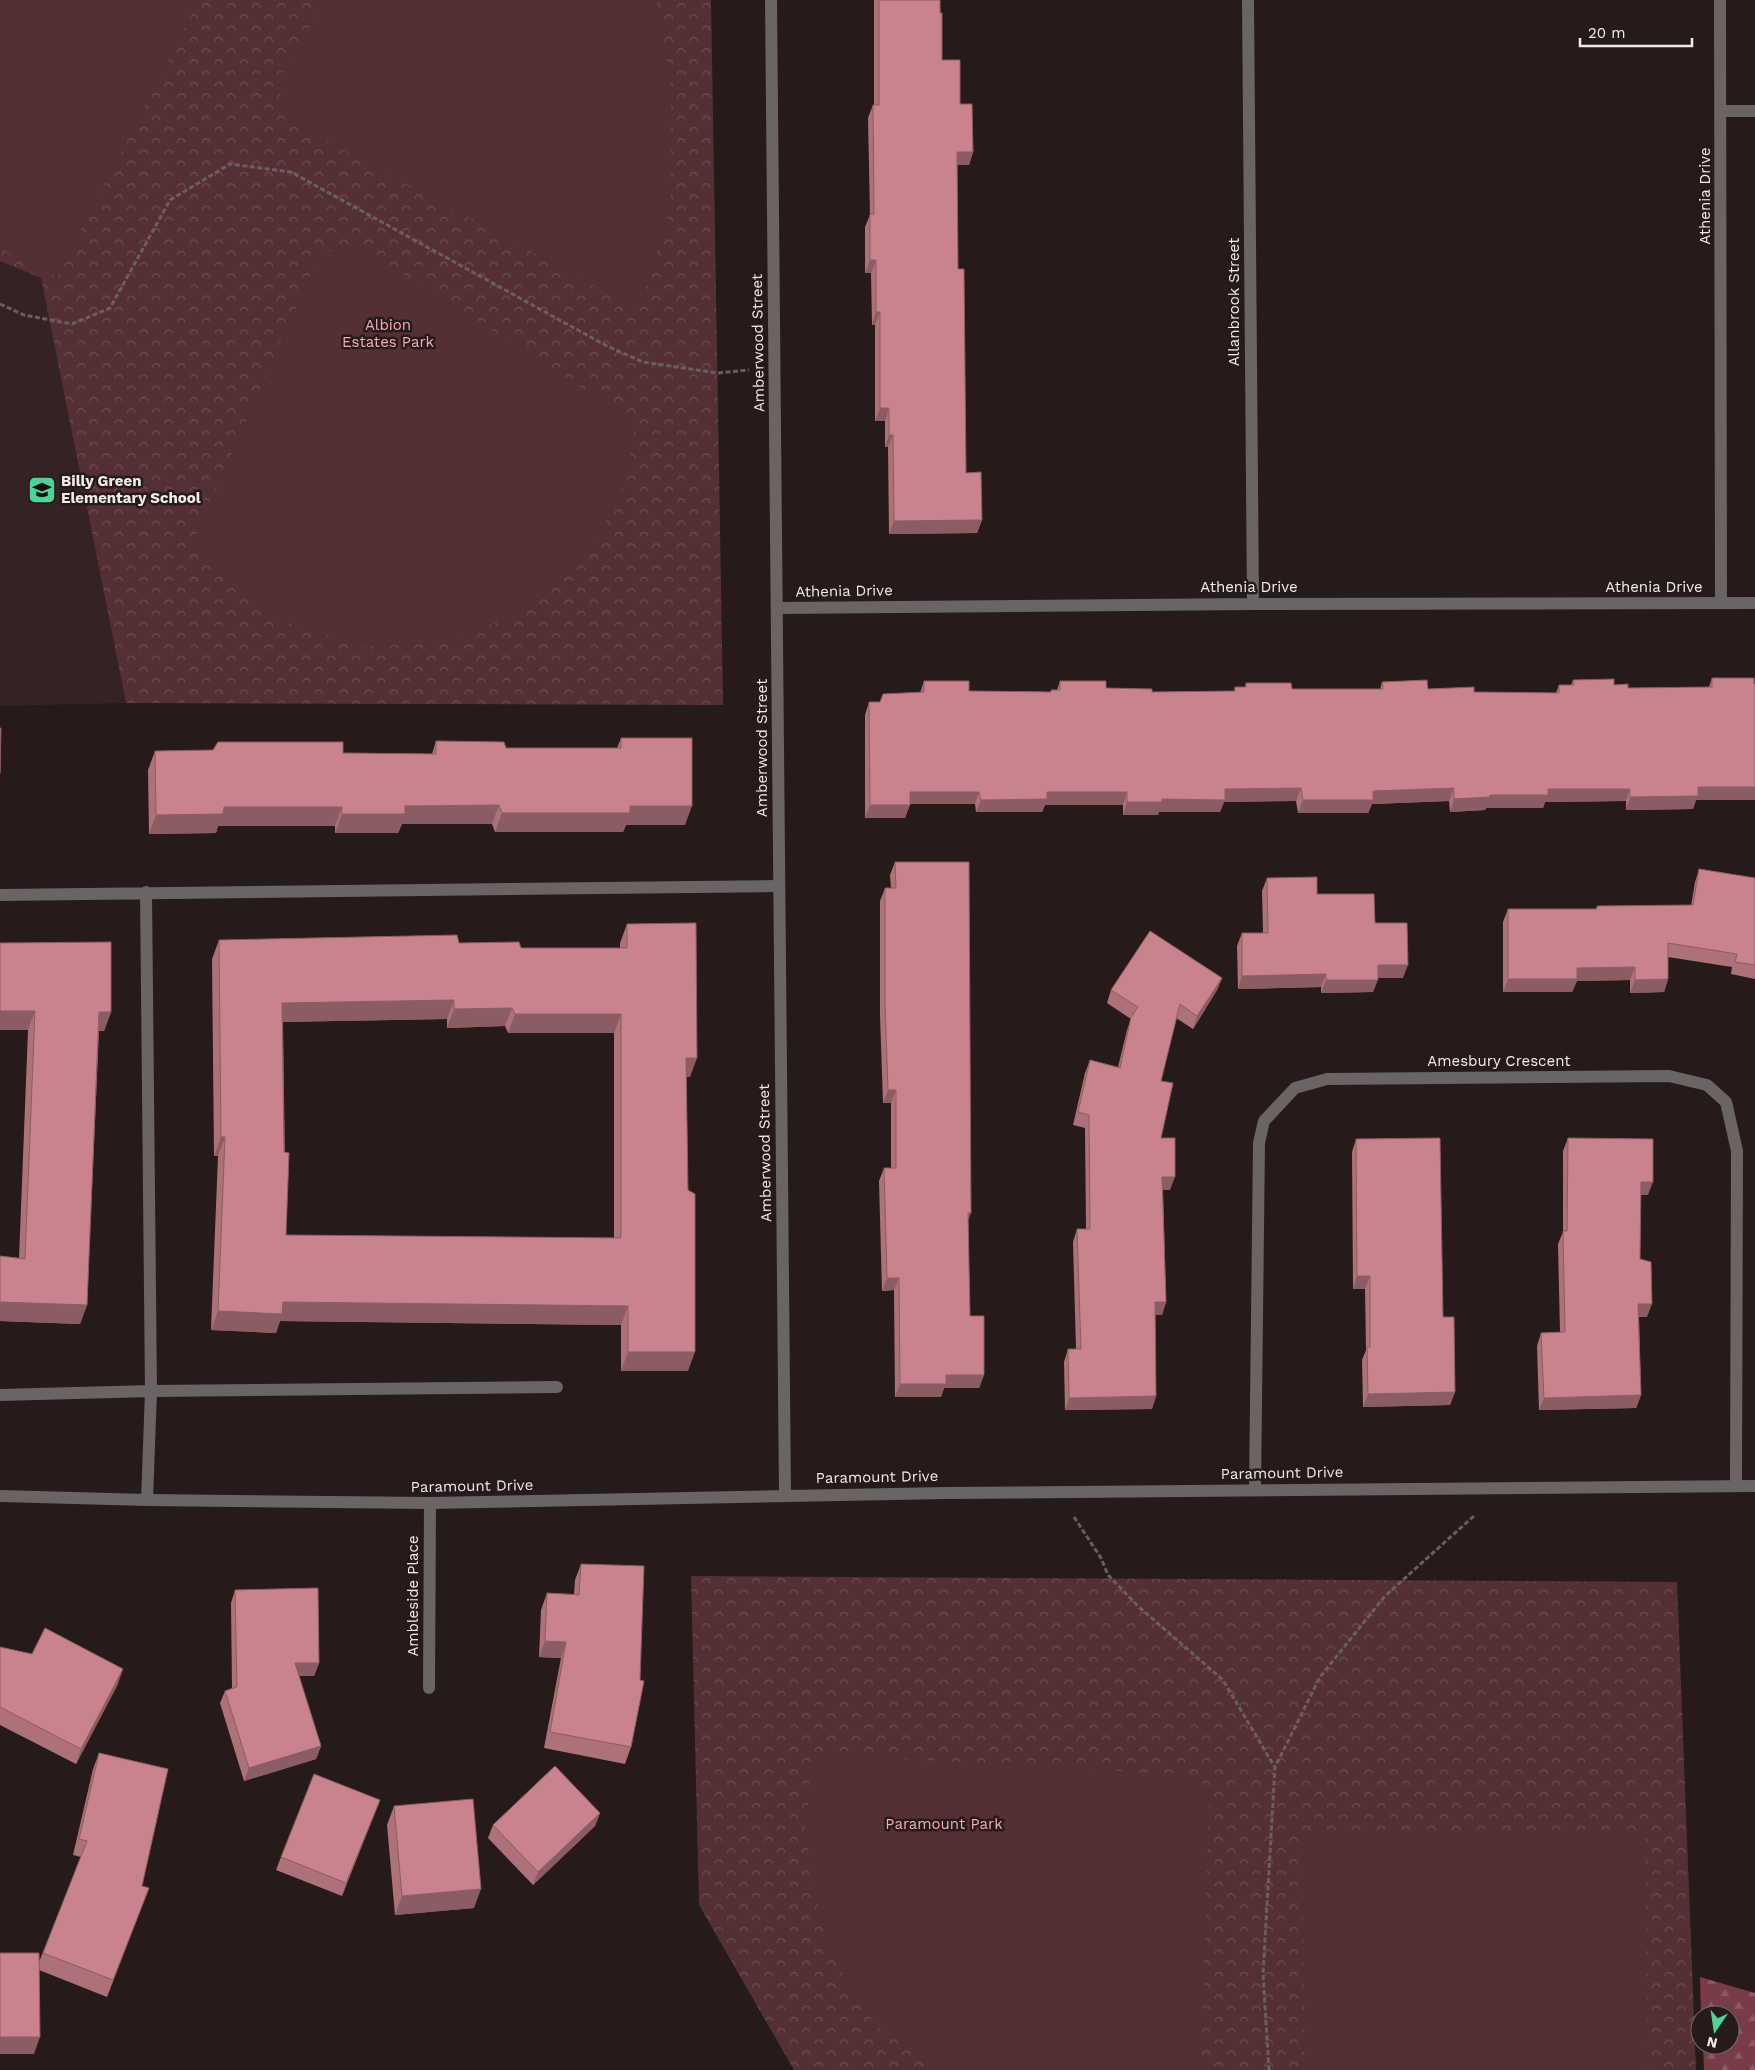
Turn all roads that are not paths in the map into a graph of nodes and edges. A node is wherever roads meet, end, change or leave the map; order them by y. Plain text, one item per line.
1 (771, 0) edge
2 (1248, 0) edge
3 (1720, 0) edge
4 (1721, 111) junction
5 (1755, 111) edge
6 (1721, 603) junction
7 (1755, 603) edge
8 (1253, 604) junction
9 (777, 608) junction
10 (778, 886) junction
11 (146, 892) junction
12 (0, 895) edge
13 (557, 1387) dead end
14 (151, 1391) junction
15 (0, 1395) edge
16 (1736, 1486) junction
17 (1755, 1486) edge
18 (1255, 1489) junction
19 (785, 1495) junction
20 (0, 1496) edge
21 (147, 1500) junction
22 (430, 1503) junction
23 (429, 1688) dead end

1 - 9 street, Amberwood Street
2 - 8 street, Allanbrook Street
3 - 4 street, Athenia Drive
4 - 5 street
4 - 6 street, Athenia Drive
6 - 7 street, Athenia Drive
6 - 8 street, Athenia Drive
8 - 9 street, Athenia Drive
9 - 10 street, Amberwood Street
10 - 11 street
10 - 19 street, Amberwood Street
11 - 12 street
11 - 14 street
13 - 14 street
14 - 15 street
14 - 21 street
16 - 17 street, Paramount Drive
16 - 18 street, Paramount Drive
16 - 18 street, Amesbury Crescent
18 - 19 street, Paramount Drive
19 - 22 street, Paramount Drive
20 - 21 street, Paramount Drive
21 - 22 street, Paramount Drive
22 - 23 street, Ambleside Place

